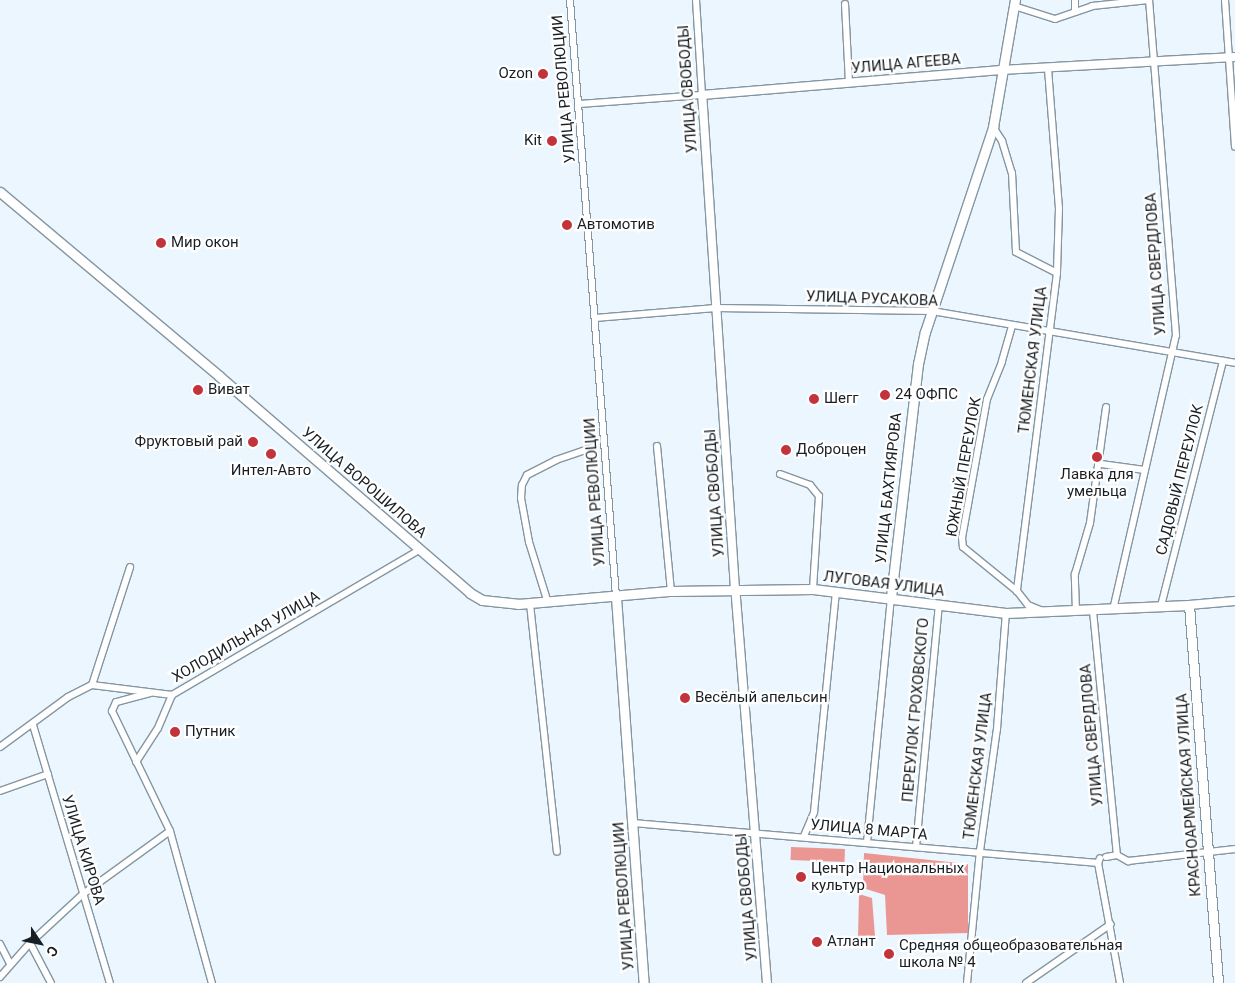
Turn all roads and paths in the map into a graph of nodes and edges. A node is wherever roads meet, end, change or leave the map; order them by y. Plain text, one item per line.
1 (570, 0) edge
2 (696, 0) edge
3 (1075, 0) edge
4 (1149, 0) edge
5 (1225, 0) edge
6 (1014, 3) edge
7 (845, 4) dead end
8 (1075, 12) junction
9 (1232, 57) edge
10 (1154, 62) junction
11 (1048, 69) junction
12 (1002, 70) junction
13 (849, 83) junction
14 (702, 96) junction
15 (579, 104) junction
16 (993, 127) junction
17 (1235, 147) edge
18 (0, 192) edge
19 (1057, 273) junction
20 (716, 308) junction
21 (932, 311) junction
22 (595, 318) junction
23 (1012, 326) junction
24 (1050, 332) junction
25 (1172, 353) junction
26 (1223, 361) junction
27 (1235, 363) edge
28 (1106, 407) dead end
29 (657, 446) dead end
30 (594, 447) dead end
31 (1101, 464) junction
32 (1145, 470) junction
33 (780, 474) dead end
34 (419, 550) junction
35 (130, 567) dead end
36 (735, 589) junction
37 (813, 589) junction
38 (671, 591) junction
39 (836, 591) junction
40 (1017, 592) junction
41 (616, 597) junction
42 (891, 597) junction
43 (1235, 601) edge
44 (548, 603) junction
45 (530, 604) junction
46 (939, 604) junction
47 (1188, 605) junction
48 (1161, 606) junction
49 (1113, 610) junction
50 (1076, 611) junction
51 (1093, 611) junction
52 (1006, 612) junction
53 (1046, 612) junction
54 (92, 685) junction
55 (154, 692) junction
56 (172, 695) junction
57 (33, 725) junction
58 (0, 747) edge
59 (136, 762) junction
60 (48, 774) junction
61 (0, 791) edge
62 (633, 823) junction
63 (170, 831) junction
64 (756, 835) junction
65 (804, 836) junction
66 (867, 842) junction
67 (916, 847) junction
68 (1235, 849) edge
69 (980, 851) junction
70 (1206, 851) junction
71 (557, 852) dead end
72 (1117, 855) junction
73 (1101, 859) junction
74 (83, 894) junction
75 (1111, 924) junction
76 (30, 943) junction
77 (0, 944) edge
78 (10, 964) junction
79 (0, 977) edge
80 (1029, 982) edge
81 (52, 983) edge
82 (110, 983) edge
83 (212, 983) edge
84 (644, 983) edge
85 (768, 983) edge
86 (967, 983) edge
87 (1120, 983) edge
88 (1218, 983) edge

1 - 15 street, УЛИЦА РЕВОЛЮЦИИ
2 - 14 street, УЛИЦА СВОБОДЫ
3 - 8 street
4 - 8 street
4 - 10 street, УЛИЦА СВЕРДЛОВА
5 - 9 street
6 - 8 street
6 - 12 main road, УЛИЦА БАХТИЯРОВА
7 - 13 street
9 - 10 street, УЛИЦА АГЕЕВА
9 - 17 street
10 - 11 street, УЛИЦА АГЕЕВА
10 - 25 street, УЛИЦА СВЕРДЛОВА
11 - 12 street, УЛИЦА АГЕЕВА
11 - 19 street, ТЮМЕНСКАЯ УЛИЦА
12 - 13 street, УЛИЦА АГЕЕВА
12 - 16 main road, УЛИЦА БАХТИЯРОВА
13 - 14 street, УЛИЦА АГЕЕВА
14 - 15 street, УЛИЦА АГЕЕВА
14 - 20 street, УЛИЦА СВОБОДЫ
15 - 22 street, УЛИЦА РЕВОЛЮЦИИ
16 - 19 street, ТЮМЕНСКАЯ УЛИЦА
16 - 21 main road, УЛИЦА БАХТИЯРОВА
18 - 34 main road, УЛИЦА ВОРОШИЛОВА
19 - 24 street, ТЮМЕНСКАЯ УЛИЦА
20 - 21 street, УЛИЦА РУСАКОВА
20 - 22 street, УЛИЦА РУСАКОВА
20 - 36 street, УЛИЦА СВОБОДЫ
21 - 23 street, УЛИЦА РУСАКОВА
21 - 42 main road, УЛИЦА БАХТИЯРОВА
22 - 41 street, УЛИЦА РЕВОЛЮЦИИ
23 - 24 street, УЛИЦА РУСАКОВА
23 - 40 street, ЮЖНЫЙ ПЕРЕУЛОК
24 - 25 street, УЛИЦА РУСАКОВА
24 - 40 street, ТЮМЕНСКАЯ УЛИЦА
25 - 26 street, УЛИЦА РУСАКОВА
25 - 32 street, УЛИЦА СВЕРДЛОВА
26 - 27 street, УЛИЦА РУСАКОВА
26 - 48 street, САДОВЫЙ ПЕРЕУЛОК
28 - 31 street
29 - 38 street
30 - 44 street
31 - 32 street
31 - 50 street
32 - 49 street, УЛИЦА СВЕРДЛОВА
33 - 37 street
34 - 45 main road, УЛИЦА ВОРОШИЛОВА
34 - 56 street, ХОЛОДИЛЬНАЯ УЛИЦА
35 - 54 street
36 - 37 main road, ЛУГОВАЯ УЛИЦА
36 - 38 main road, ЛУГОВАЯ УЛИЦА
36 - 64 street, УЛИЦА СВОБОДЫ
37 - 39 main road, ЛУГОВАЯ УЛИЦА
38 - 41 main road, ЛУГОВАЯ УЛИЦА
39 - 42 main road, ЛУГОВАЯ УЛИЦА
39 - 65 street
40 - 53 street
41 - 44 main road, ЛУГОВАЯ УЛИЦА
41 - 62 main road, УЛИЦА РЕВОЛЮЦИИ
42 - 46 main road, ЛУГОВАЯ УЛИЦА
42 - 66 street, УЛИЦА БАХТИЯРОВА
43 - 47 street, ЛУГОВАЯ УЛИЦА
44 - 45 main road, ЛУГОВАЯ УЛИЦА
45 - 71 street
46 - 52 main road, ЛУГОВАЯ УЛИЦА
46 - 67 street, ПЕРЕУЛОК ГРОХОВСКОГО
47 - 48 main road, ЛУГОВАЯ УЛИЦА
47 - 70 main road, КРАСНОАРМЕЙСКАЯ УЛИЦА
48 - 49 main road, ЛУГОВАЯ УЛИЦА
49 - 51 main road, ЛУГОВАЯ УЛИЦА
50 - 51 main road, ЛУГОВАЯ УЛИЦА
50 - 53 main road, ЛУГОВАЯ УЛИЦА
51 - 72 street, УЛИЦА СВЕРДЛОВА
52 - 53 main road, ЛУГОВАЯ УЛИЦА
52 - 69 street, ТЮМЕНСКАЯ УЛИЦА
54 - 55 street, ХОЛОДИЛЬНАЯ УЛИЦА
54 - 57 street
55 - 56 street, ХОЛОДИЛЬНАЯ УЛИЦА
55 - 59 street
56 - 59 street
57 - 58 street
57 - 60 street, УЛИЦА КИРОВА
59 - 63 street
60 - 61 street
60 - 74 street, УЛИЦА КИРОВА
62 - 64 street, УЛИЦА 8 МАРТА
62 - 84 main road, УЛИЦА РЕВОЛЮЦИИ
63 - 74 street
63 - 83 street
64 - 65 street, УЛИЦА 8 МАРТА
64 - 85 street, УЛИЦА СВОБОДЫ
65 - 66 street, УЛИЦА 8 МАРТА
66 - 67 street, УЛИЦА 8 МАРТА
67 - 69 street, УЛИЦА 8 МАРТА
68 - 70 street, УЛИЦА 8 МАРТА
69 - 73 street, УЛИЦА 8 МАРТА
69 - 86 street, ТЮМЕНСКАЯ УЛИЦА
70 - 72 street, УЛИЦА 8 МАРТА
70 - 88 main road, КРАСНОАРМЕЙСКАЯ УЛИЦА
72 - 73 street, УЛИЦА 8 МАРТА
73 - 75 street
74 - 76 street
74 - 82 street, УЛИЦА КИРОВА
75 - 80 street
75 - 87 street
76 - 78 street
76 - 81 street
77 - 78 street
78 - 79 street

